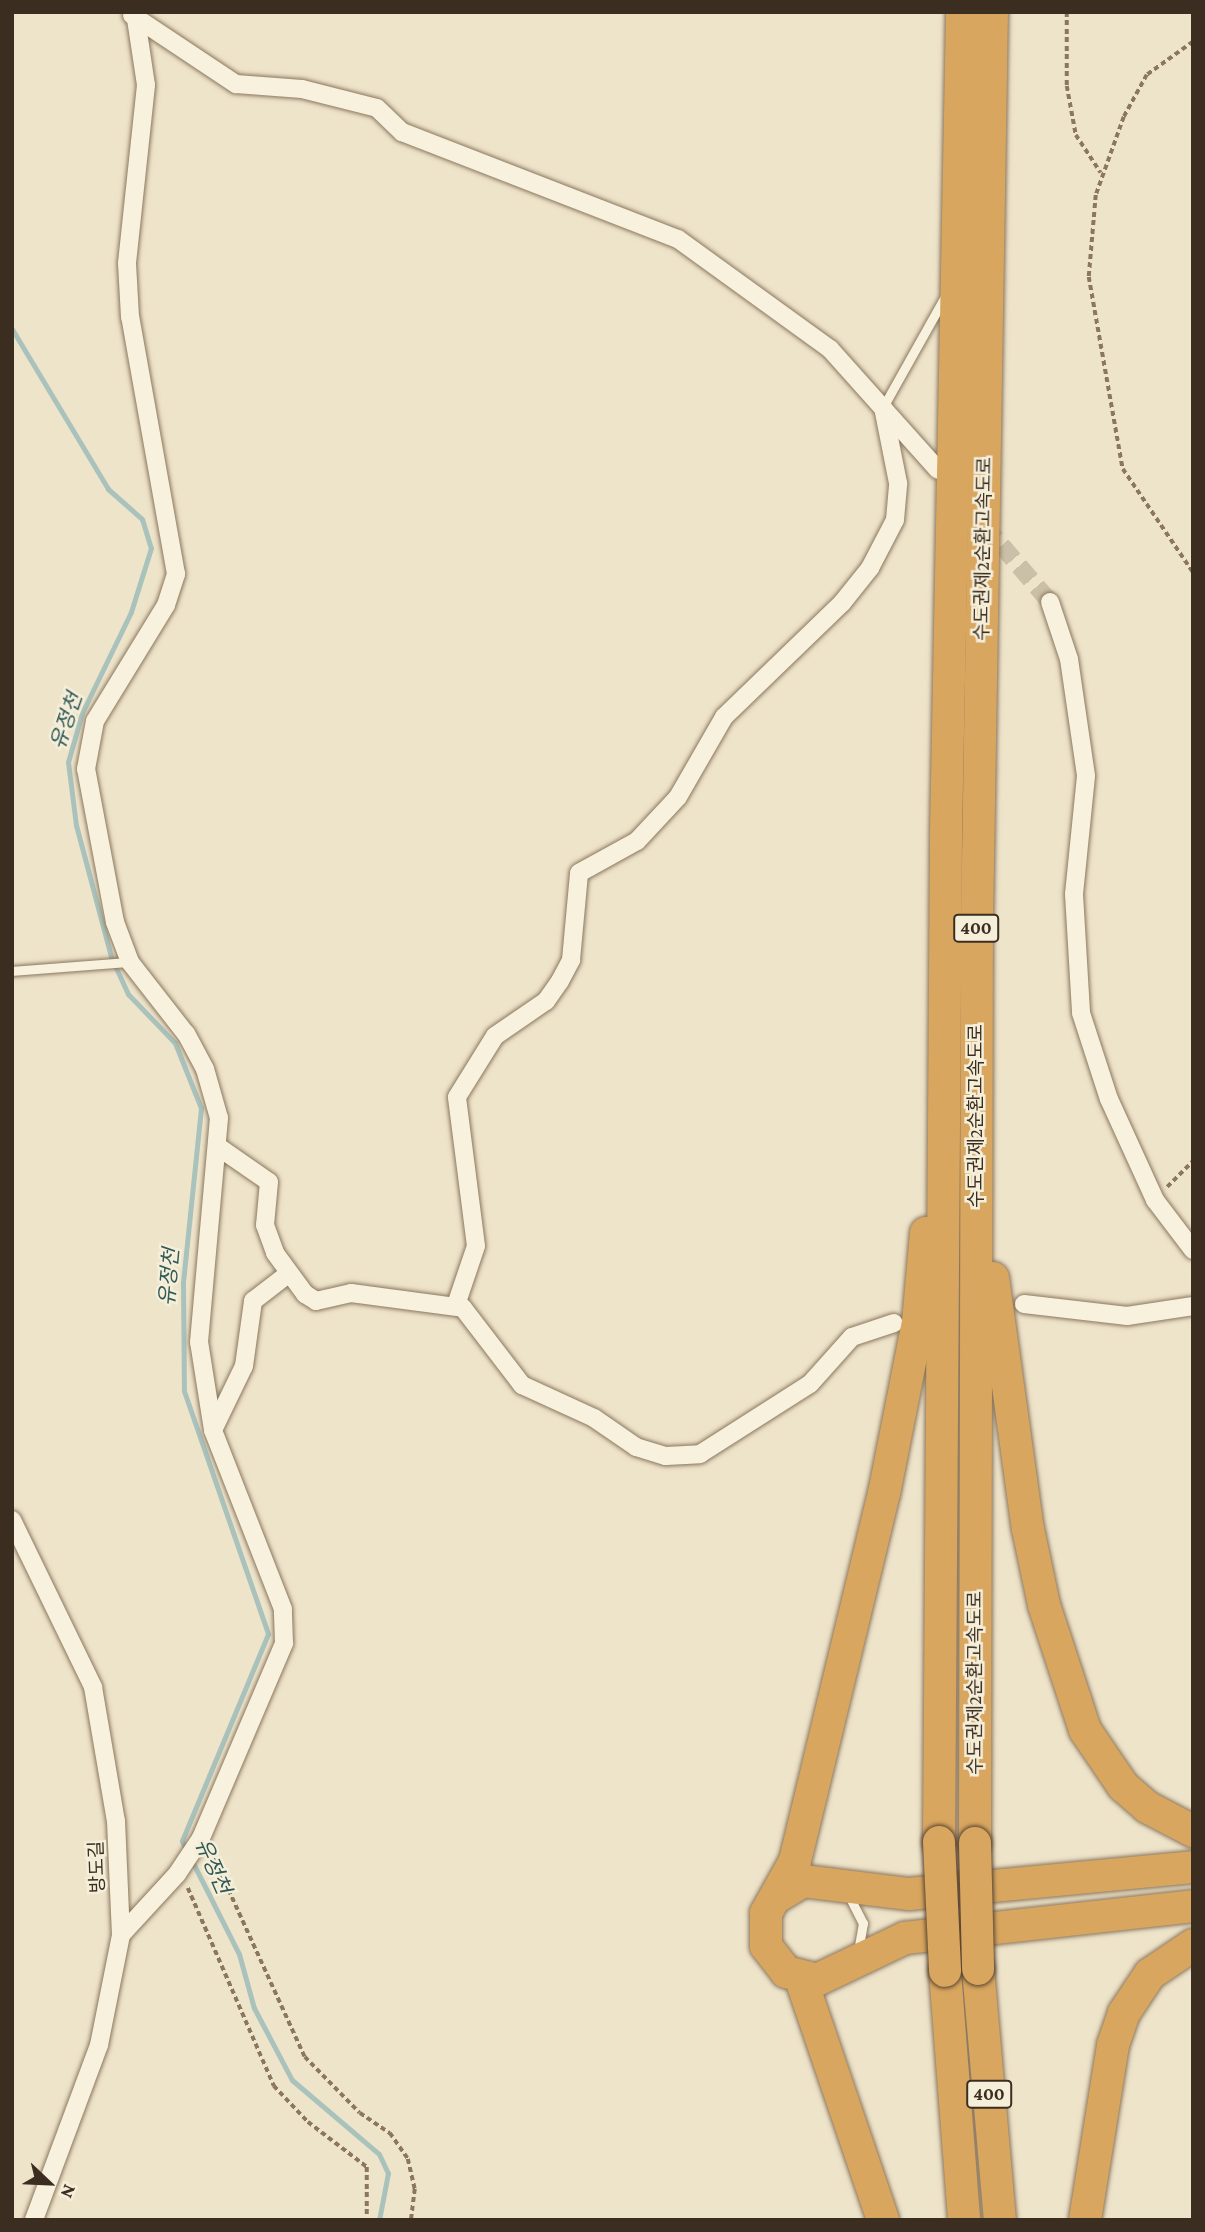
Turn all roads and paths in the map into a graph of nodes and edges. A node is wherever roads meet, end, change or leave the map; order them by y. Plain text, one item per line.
1 (962, 12) edge
2 (992, 12) edge
3 (1067, 12) edge
4 (132, 13) edge
5 (1193, 42) edge
6 (1101, 173) junction
7 (943, 300) dead end
8 (883, 407) junction
9 (938, 470) dead end
10 (1193, 572) edge
11 (1050, 602) tunnel mouth
12 (976, 923) junction
13 (947, 935) junction
14 (130, 962) junction
15 (12, 971) edge
16 (217, 1146) junction
17 (1193, 1161) edge
18 (1155, 1200) junction
19 (1193, 1250) edge
20 (288, 1274) junction
21 (456, 1304) junction
22 (1024, 1304) dead end
23 (1193, 1306) edge
24 (894, 1323) dead end
25 (213, 1430) junction
26 (12, 1520) edge
27 (1193, 1831) edge
28 (199, 1842) junction
29 (1193, 1867) edge
30 (181, 1869) junction
31 (835, 1884) junction
32 (775, 1898) junction
33 (1193, 1906) edge
34 (121, 1935) junction
35 (1193, 1945) edge
36 (847, 1967) junction
37 (801, 1979) junction
38 (34, 2220) edge
39 (367, 2220) edge
40 (411, 2220) edge
41 (883, 2220) edge
42 (964, 2220) edge
43 (1000, 2220) edge
44 (1085, 2220) edge

1 - 13 highway, 수도권제2순환고속도로 / 400
2 - 12 highway, 수도권제2순환고속도로 / 400
3 - 6 path
4 - 8 street
4 - 14 street
5 - 6 path
6 - 10 path
7 - 8 lane
8 - 9 street
8 - 21 street
11 - 18 street
12 - 27 highway
12 - 43 highway, 수도권제2순환고속도로 / 400, bridge
13 - 32 highway
13 - 42 highway, 수도권제2순환고속도로 / 400, bridge
14 - 15 lane
14 - 16 street
16 - 20 street
16 - 25 street
17 - 18 path
18 - 19 street
20 - 21 street
20 - 25 street
21 - 24 street
22 - 23 street
25 - 28 street
26 - 34 street, 방도길
28 - 30 street
28 - 40 path
29 - 31 highway
30 - 34 street
30 - 39 path
31 - 32 highway
31 - 36 lane
32 - 37 highway
33 - 36 highway
34 - 38 street, 방도길
35 - 44 highway
36 - 37 highway
37 - 41 highway

